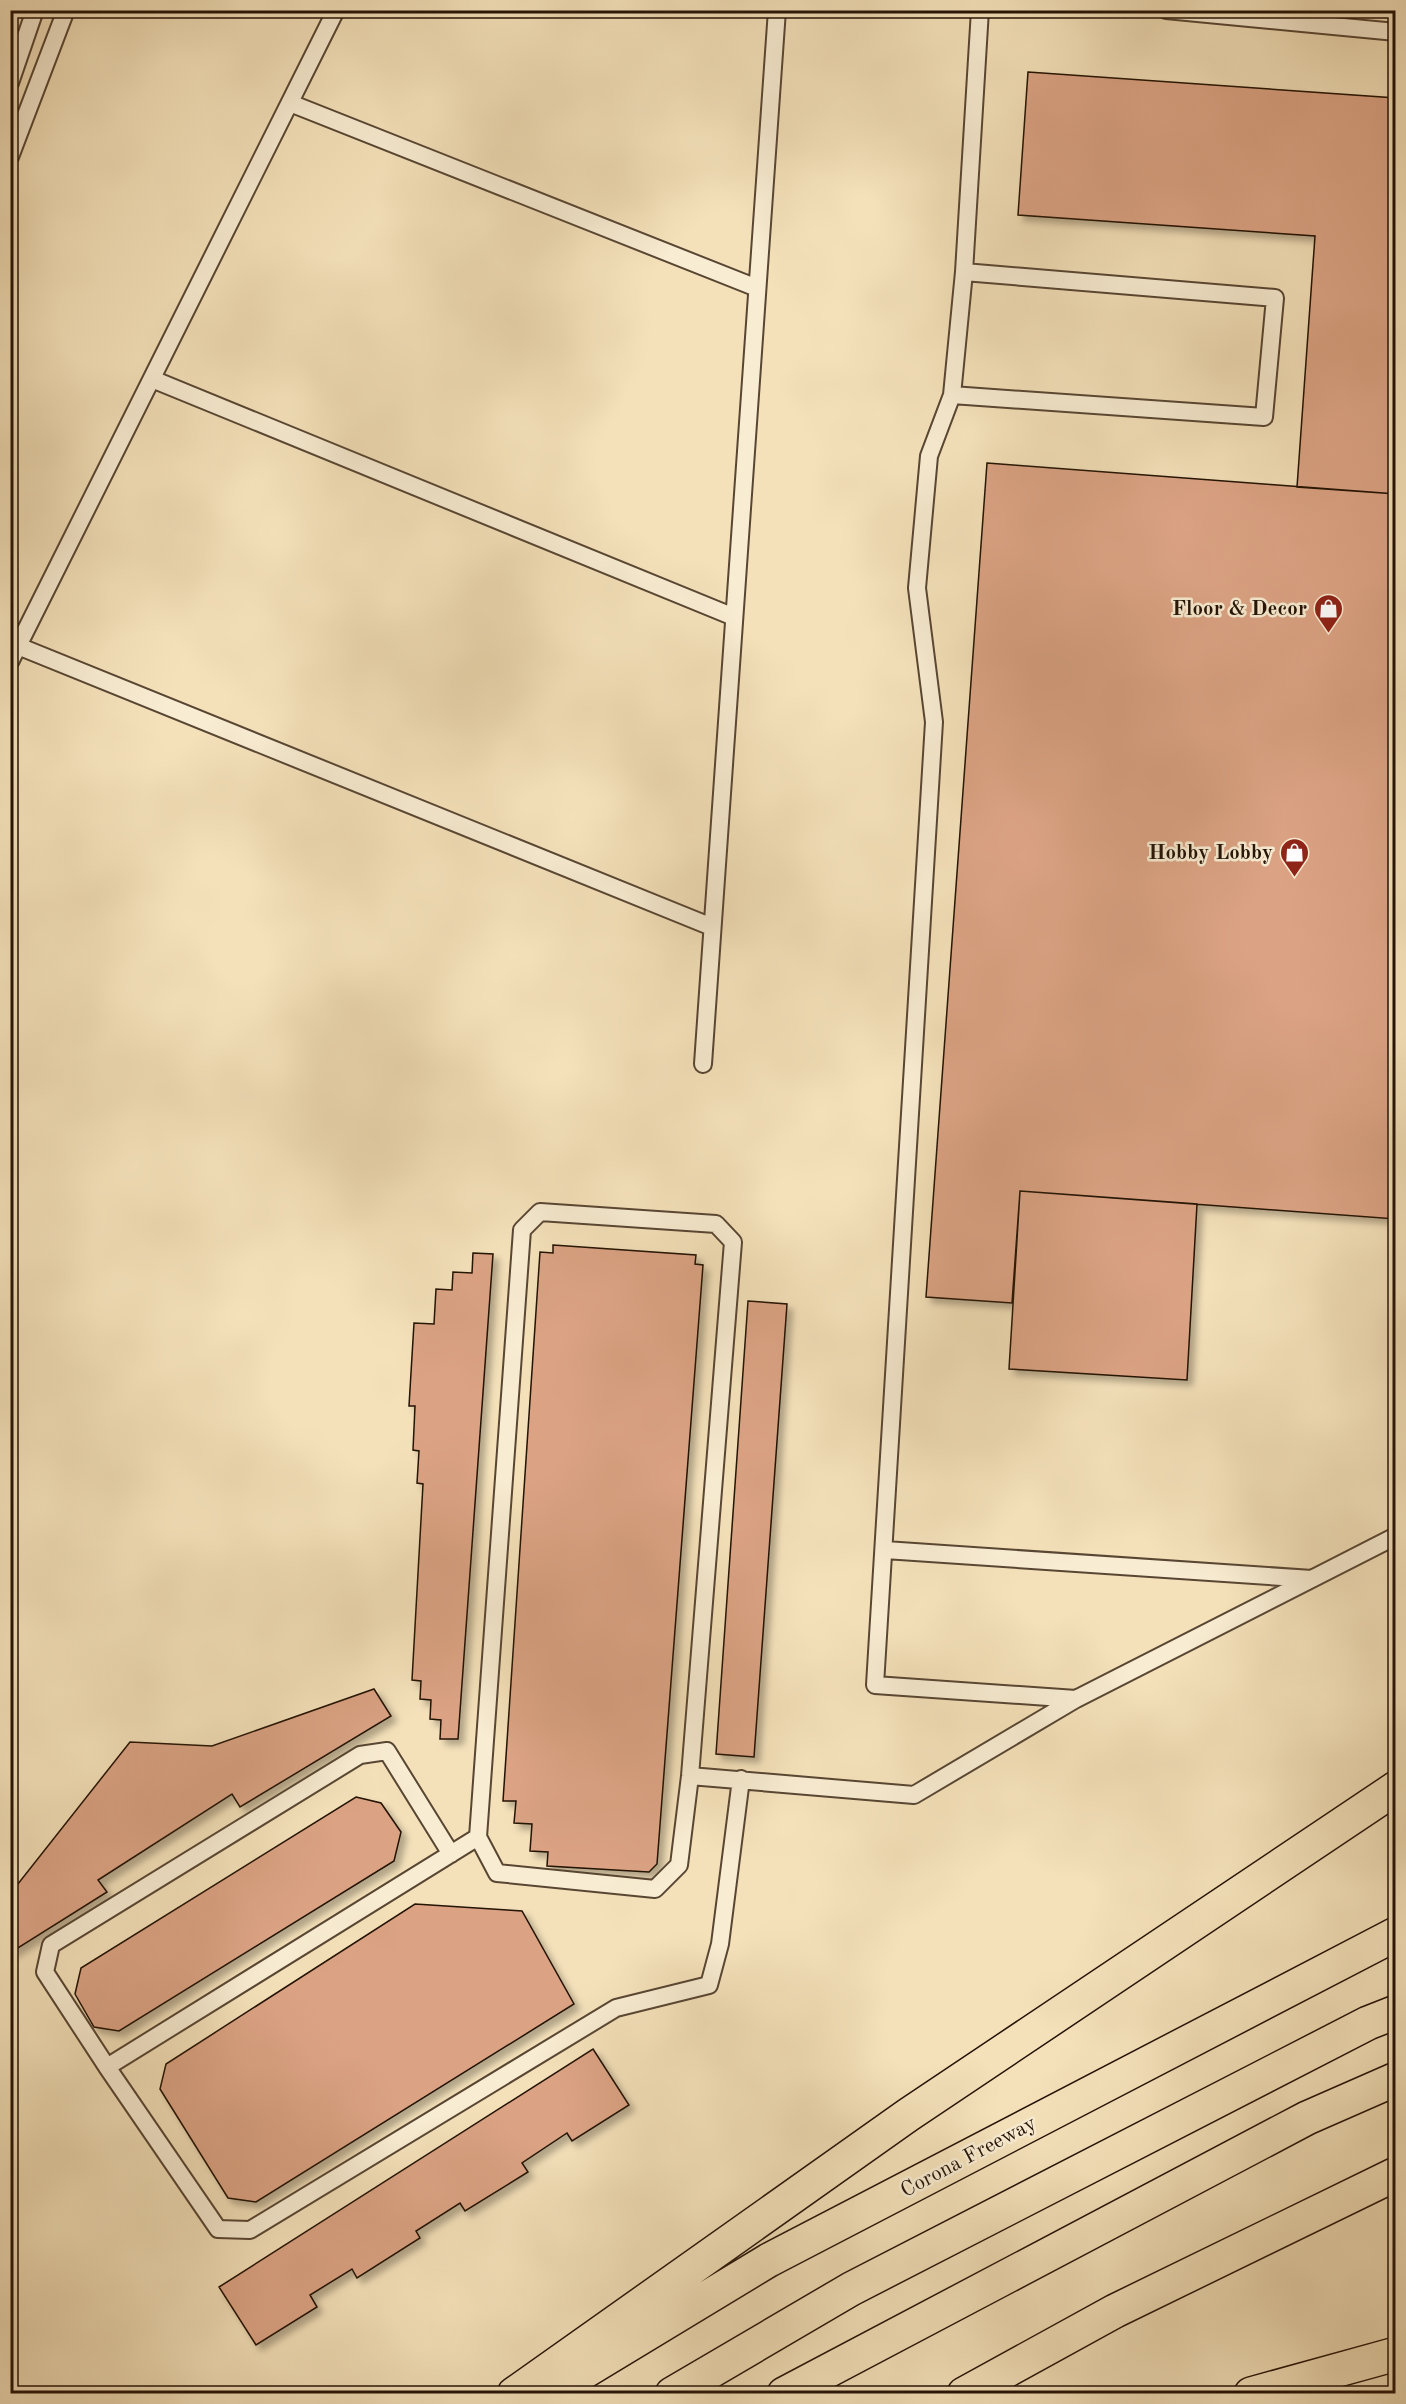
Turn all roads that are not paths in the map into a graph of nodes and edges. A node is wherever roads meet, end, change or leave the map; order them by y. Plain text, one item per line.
1 (35, 10) edge
2 (66, 10) edge
3 (336, 10) edge
4 (777, 10) edge
5 (980, 10) edge
6 (1166, 10) edge
7 (1395, 32) edge
8 (10, 83) edge
9 (290, 103) junction
10 (10, 157) edge
11 (964, 272) junction
12 (758, 288) junction
13 (152, 379) junction
14 (952, 394) junction
15 (734, 617) junction
16 (18, 646) junction
17 (10, 662) edge
18 (712, 927) junction
19 (703, 1064) dead end
20 (1395, 1536) edge
21 (885, 1550) junction
22 (1312, 1579) junction
23 (1076, 1699) junction
24 (690, 1776) junction
25 (741, 1779) junction
26 (1395, 1788) edge
27 (478, 1837) junction
28 (451, 1854) junction
29 (1395, 1934) edge
30 (1395, 2012) edge
31 (107, 2067) junction
32 (1395, 2079) edge
33 (1395, 2174) edge
34 (1395, 2354) edge
35 (514, 2394) edge
36 (549, 2394) edge
37 (672, 2394) edge
38 (784, 2394) edge
39 (964, 2394) edge
40 (1251, 2394) edge

1 - 8 lane
2 - 10 lane
3 - 9 lane
4 - 12 lane
5 - 11 lane
6 - 7 lane
9 - 12 lane
9 - 13 lane
11 - 14 lane
11 - 14 lane
12 - 15 lane
13 - 15 lane
13 - 16 lane
14 - 21 lane
15 - 18 lane
16 - 17 lane
16 - 18 lane
18 - 19 lane
20 - 22 lane
21 - 22 lane
21 - 23 lane
22 - 23 lane
23 - 25 lane
24 - 25 lane
24 - 27 lane
24 - 27 lane
25 - 31 lane
26 - 35 highway
27 - 28 lane
28 - 31 lane
28 - 31 lane
29 - 36 highway, Corona Freeway
30 - 37 highway
32 - 38 highway
33 - 39 highway
34 - 40 highway

